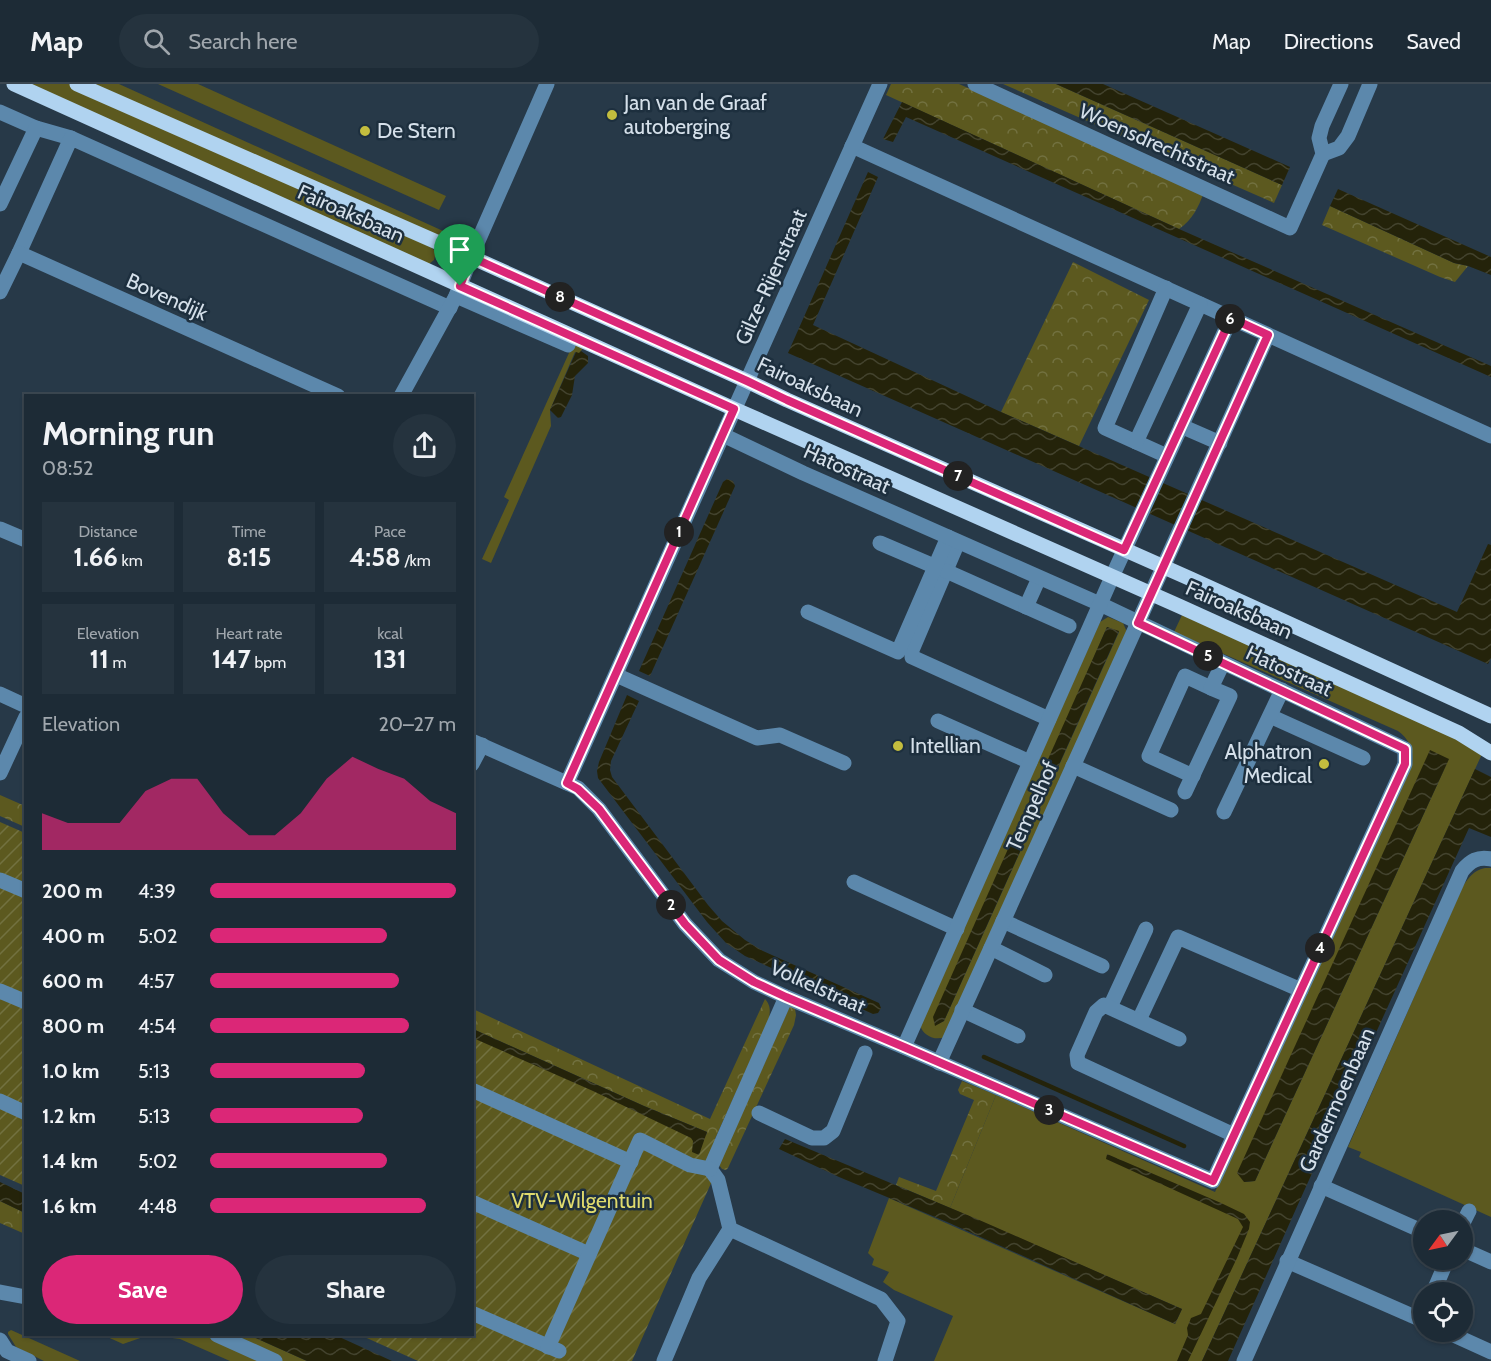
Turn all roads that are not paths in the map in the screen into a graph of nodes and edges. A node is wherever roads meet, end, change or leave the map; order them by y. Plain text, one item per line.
1 (14, 84) edge
2 (77, 84) edge
3 (547, 84) edge
4 (880, 84) edge
5 (975, 84) edge
6 (1341, 84) edge
7 (1370, 84) edge
8 (2, 118) edge
9 (36, 128) junction
10 (71, 138) junction
11 (852, 146) junction
12 (1323, 154) junction
13 (0, 204) edge
14 (19, 253) junction
15 (471, 257) junction
16 (1166, 288) junction
17 (0, 292) edge
18 (455, 297) junction
19 (1200, 304) junction
20 (1231, 318) junction
21 (1268, 335) junction
22 (568, 345) dead end
23 (747, 381) junction
24 (334, 394) edge
25 (402, 394) edge
26 (734, 409) junction
27 (1181, 426) junction
28 (723, 435) junction
29 (1491, 436) edge
30 (1136, 442) junction
31 (1220, 443) junction
32 (1167, 456) junction
33 (0, 529) edge
34 (24, 539) edge
35 (953, 540) junction
36 (880, 543) dead end
37 (1124, 550) junction
38 (1163, 567) junction
39 (941, 569) junction
40 (1112, 577) junction
41 (1039, 578) junction
42 (1151, 594) junction
43 (1100, 604) junction
44 (1026, 607) junction
45 (807, 612) dead end
46 (1138, 623) junction
47 (1069, 626) dead end
48 (1223, 663) junction
49 (616, 675) junction
50 (1211, 688) junction
51 (1282, 690) junction
52 (0, 694) edge
53 (24, 705) edge
54 (1270, 716) junction
55 (1491, 716) edge
56 (1049, 719) junction
57 (24, 721) edge
58 (938, 721) dead end
59 (477, 743) edge
60 (1491, 753) edge
61 (1363, 758) dead end
62 (1030, 762) junction
63 (844, 763) dead end
64 (1073, 766) junction
65 (0, 773) edge
66 (1193, 776) junction
67 (567, 783) junction
68 (1185, 792) dead end
69 (1171, 810) dead end
70 (1224, 812) dead end
71 (1491, 860) edge
72 (0, 880) edge
73 (854, 882) dead end
74 (24, 890) edge
75 (1003, 921) junction
76 (957, 929) junction
77 (1146, 929) dead end
78 (991, 948) junction
79 (1102, 966) dead end
80 (1045, 975) dead end
81 (0, 990) edge
82 (1301, 990) junction
83 (786, 997) junction
84 (24, 1001) edge
85 (1110, 1007) junction
86 (962, 1010) junction
87 (1139, 1020) junction
88 (1018, 1036) dead end
89 (1179, 1039) dead end
90 (904, 1047) junction
91 (865, 1053) dead end
92 (939, 1063) junction
93 (474, 1091) edge
94 (0, 1101) edge
95 (24, 1112) edge
96 (759, 1113) dead end
97 (1234, 1135) junction
98 (631, 1162) junction
99 (710, 1168) junction
100 (1213, 1181) joint
101 (1321, 1186) junction
102 (474, 1203) edge
103 (1413, 1227) edge
104 (730, 1228) junction
105 (590, 1254) junction
106 (1473, 1254) edge
107 (1287, 1261) junction
108 (1491, 1262) edge
109 (0, 1292) edge
110 (24, 1297) edge
111 (474, 1313) edge
112 (1413, 1315) edge
113 (218, 1336) edge
114 (0, 1340) edge
115 (1469, 1342) edge
116 (1491, 1352) edge
117 (29, 1361) edge
118 (275, 1361) edge
119 (664, 1361) edge
120 (885, 1361) edge
121 (1244, 1361) edge

1 - 18 main road, Fairoaksbaan
2 - 15 main road, Fairoaksbaan
3 - 15 street
4 - 11 street, Gilze-Rijenstraat
5 - 12 street, Woensdrechtstraat
6 - 12 street
7 - 12 street
8 - 9 street
9 - 10 street
9 - 13 street
10 - 14 street
10 - 18 street
11 - 16 street
11 - 23 street, Gilze-Rijenstraat
14 - 17 street
14 - 24 street, Bovendijk
15 - 18 street
15 - 23 main road, Fairoaksbaan
16 - 19 street
16 - 30 street
18 - 22 street
18 - 25 street
18 - 26 main road, Fairoaksbaan
19 - 20 street
19 - 30 street
20 - 21 street
20 - 27 street, Tempelhof
21 - 29 street
21 - 31 street, Tempelhof
23 - 26 street, Gilze-Rijenstraat
23 - 37 main road, Fairoaksbaan
26 - 28 street, Gilze-Rijenstraat
26 - 40 main road, Fairoaksbaan
27 - 31 street
27 - 32 street, Tempelhof
28 - 35 street, Hatostraat
28 - 49 street, Gilze-Rijenstraat
30 - 32 street
31 - 38 street, Tempelhof
32 - 37 street, Tempelhof
33 - 34 street
35 - 39 street
35 - 41 street, Hatostraat
36 - 39 street
37 - 38 main road, Fairoaksbaan
37 - 40 street, Tempelhof
38 - 42 street, Tempelhof
38 - 55 main road, Fairoaksbaan
39 - 44 street
39 - 45 street
39 - 56 street
40 - 42 main road, Fairoaksbaan
40 - 43 street, Tempelhof
41 - 43 street, Hatostraat
41 - 44 street
42 - 46 street, Tempelhof
42 - 60 main road, Fairoaksbaan
43 - 46 street, Hatostraat
43 - 56 street, Tempelhof
44 - 47 street
46 - 48 street, Hatostraat
46 - 64 street, Tempelhof
48 - 50 street
48 - 51 street, Hatostraat
49 - 63 street
49 - 67 street, Gilze-Rijenstraat
50 - 66 street
50 - 66 street
51 - 54 street
51 - 82 street, Hatostraat
52 - 53 street
54 - 61 street
54 - 70 street
56 - 62 street, Tempelhof
57 - 65 street
58 - 62 street
59 - 67 street, Volkelstraat
62 - 76 street, Tempelhof
64 - 69 street
64 - 75 street, Tempelhof
66 - 68 street
67 - 83 street, Volkelstraat
71 - 101 street, Gardermoenbaan
72 - 74 street
73 - 76 street
75 - 78 street, Tempelhof
75 - 79 street
76 - 90 street, Tempelhof
77 - 85 street
78 - 80 street
78 - 86 street, Tempelhof
81 - 84 street
82 - 87 street
82 - 97 street, Hatostraat
83 - 90 street, Volkelstraat
83 - 99 street
85 - 87 street
85 - 97 street
86 - 88 street
86 - 92 street, Tempelhof
87 - 89 street
90 - 92 street, Volkelstraat
91 - 96 street
92 - 100 street, Volkelstraat
93 - 98 street
94 - 95 street
97 - 100 street, Hatostraat
98 - 99 street
98 - 105 street
99 - 104 street
101 - 103 street
101 - 107 street, Gardermoenbaan
102 - 105 street
104 - 119 street
104 - 120 street
105 - 111 street
106 - 108 street
107 - 112 street
107 - 121 street, Gardermoenbaan
109 - 110 street
113 - 118 street
114 - 117 street
115 - 116 street

